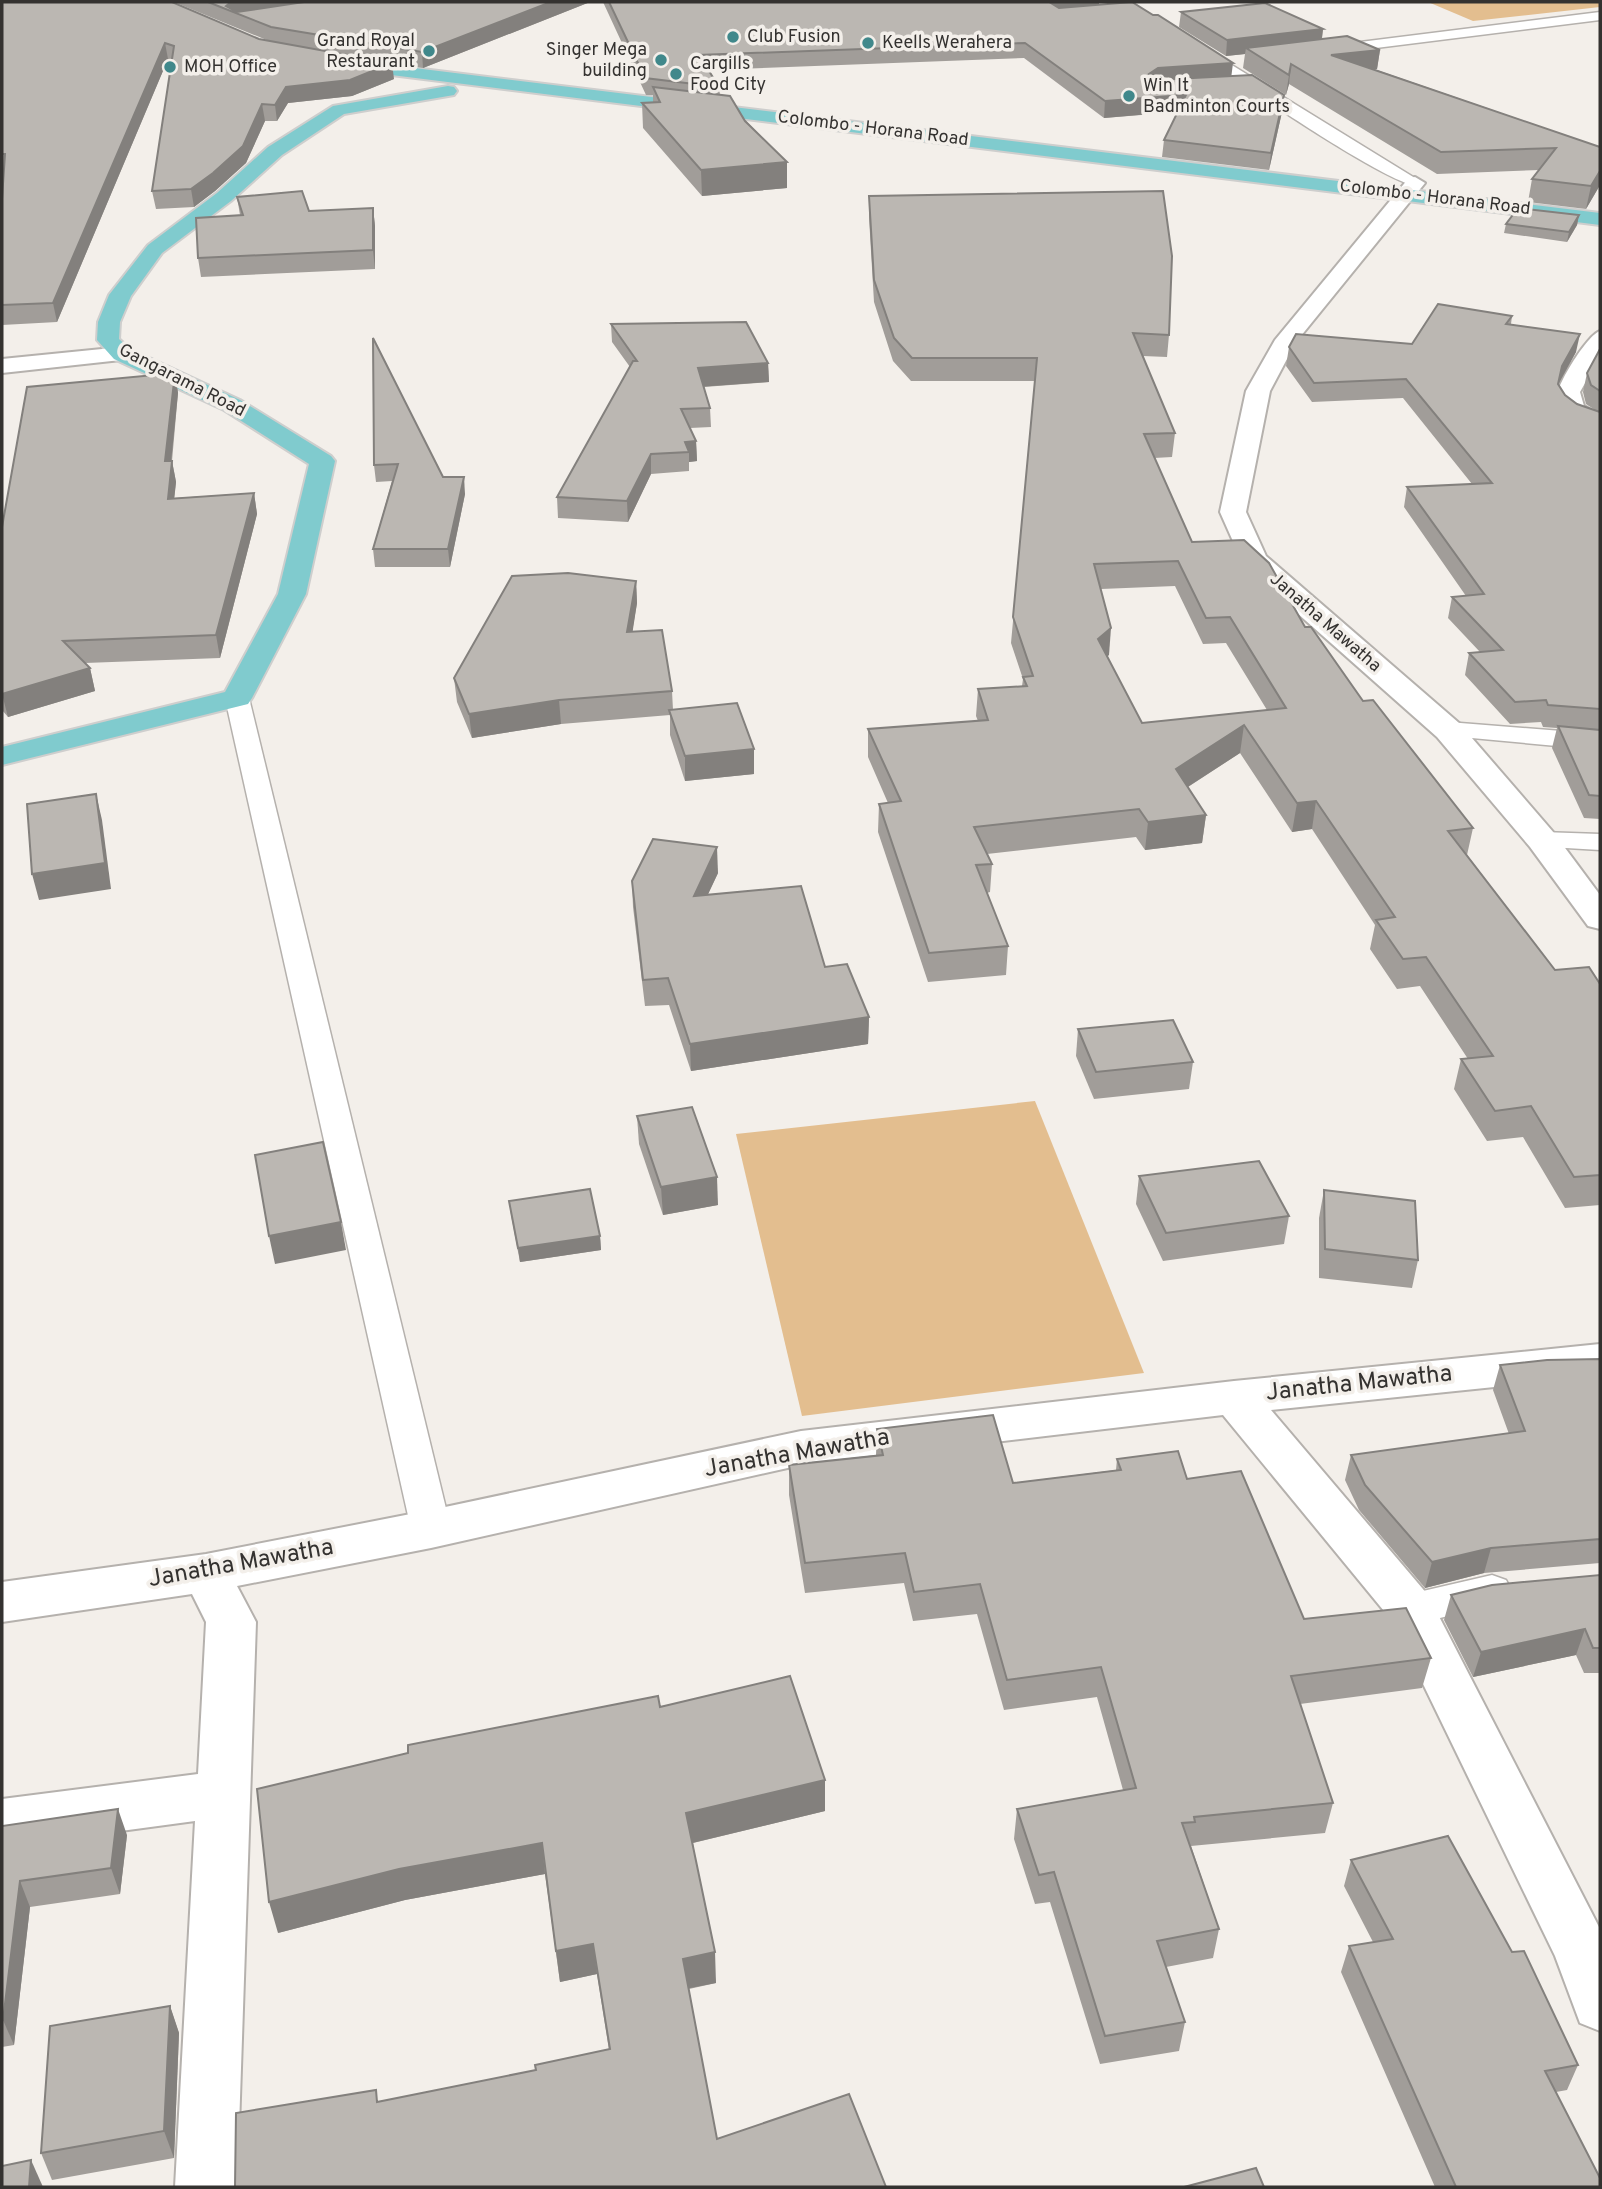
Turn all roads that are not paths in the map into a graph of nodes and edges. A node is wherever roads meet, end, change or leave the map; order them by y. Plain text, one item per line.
1 (1600, 16) edge
2 (1181, 37) edge
3 (1312, 52) edge
4 (1248, 60) edge
5 (1222, 64) junction
6 (519, 77) junction
7 (488, 84) junction
8 (1254, 84) junction
9 (1227, 86) edge
10 (834, 118) junction
11 (1411, 189) junction
12 (1600, 206) edge
13 (1600, 219) edge
14 (1600, 338) edge
15 (121, 354) junction
16 (2, 366) edge
17 (1600, 424) edge
18 (237, 698) junction
19 (1448, 730) junction
20 (1600, 742) edge
21 (2, 756) edge
22 (1542, 840) junction
23 (1600, 842) edge
24 (1600, 919) edge
25 (1600, 1360) edge
26 (1234, 1397) junction
27 (431, 1529) junction
28 (206, 1573) junction
29 (1523, 1588) edge
30 (2, 1602) edge
31 (1411, 1609) junction
32 (221, 1794) junction
33 (2, 1823) edge
34 (1591, 1951) edge
35 (1600, 2004) edge
36 (206, 2187) edge

1 - 3 lane
2 - 5 lane
4 - 5 lane
5 - 8 lane
6 - 7 main road
6 - 7 main road, Colombo - Horana Road
6 - 10 main road, Colombo - Horana Road
7 - 10 main road, Colombo - Horana Road
7 - 15 main road, Gangarama Road
8 - 9 lane
8 - 11 lane
10 - 11 main road, Colombo - Horana Road
11 - 12 main road, Colombo - Horana Road
11 - 13 main road, Colombo - Horana Road
11 - 19 street, Janatha Mawatha
14 - 17 street
15 - 16 street
15 - 18 main road, Gangarama Road
18 - 21 main road
18 - 27 lane
19 - 20 lane
19 - 22 street, Janatha Mawatha
22 - 23 lane
22 - 24 street, Janatha Mawatha
25 - 26 street, Janatha Mawatha
26 - 27 street, Janatha Mawatha
26 - 31 street
27 - 28 street, Janatha Mawatha
28 - 30 street, Janatha Mawatha
28 - 32 street
29 - 31 lane
31 - 34 street
32 - 33 street
32 - 36 street
34 - 35 street

